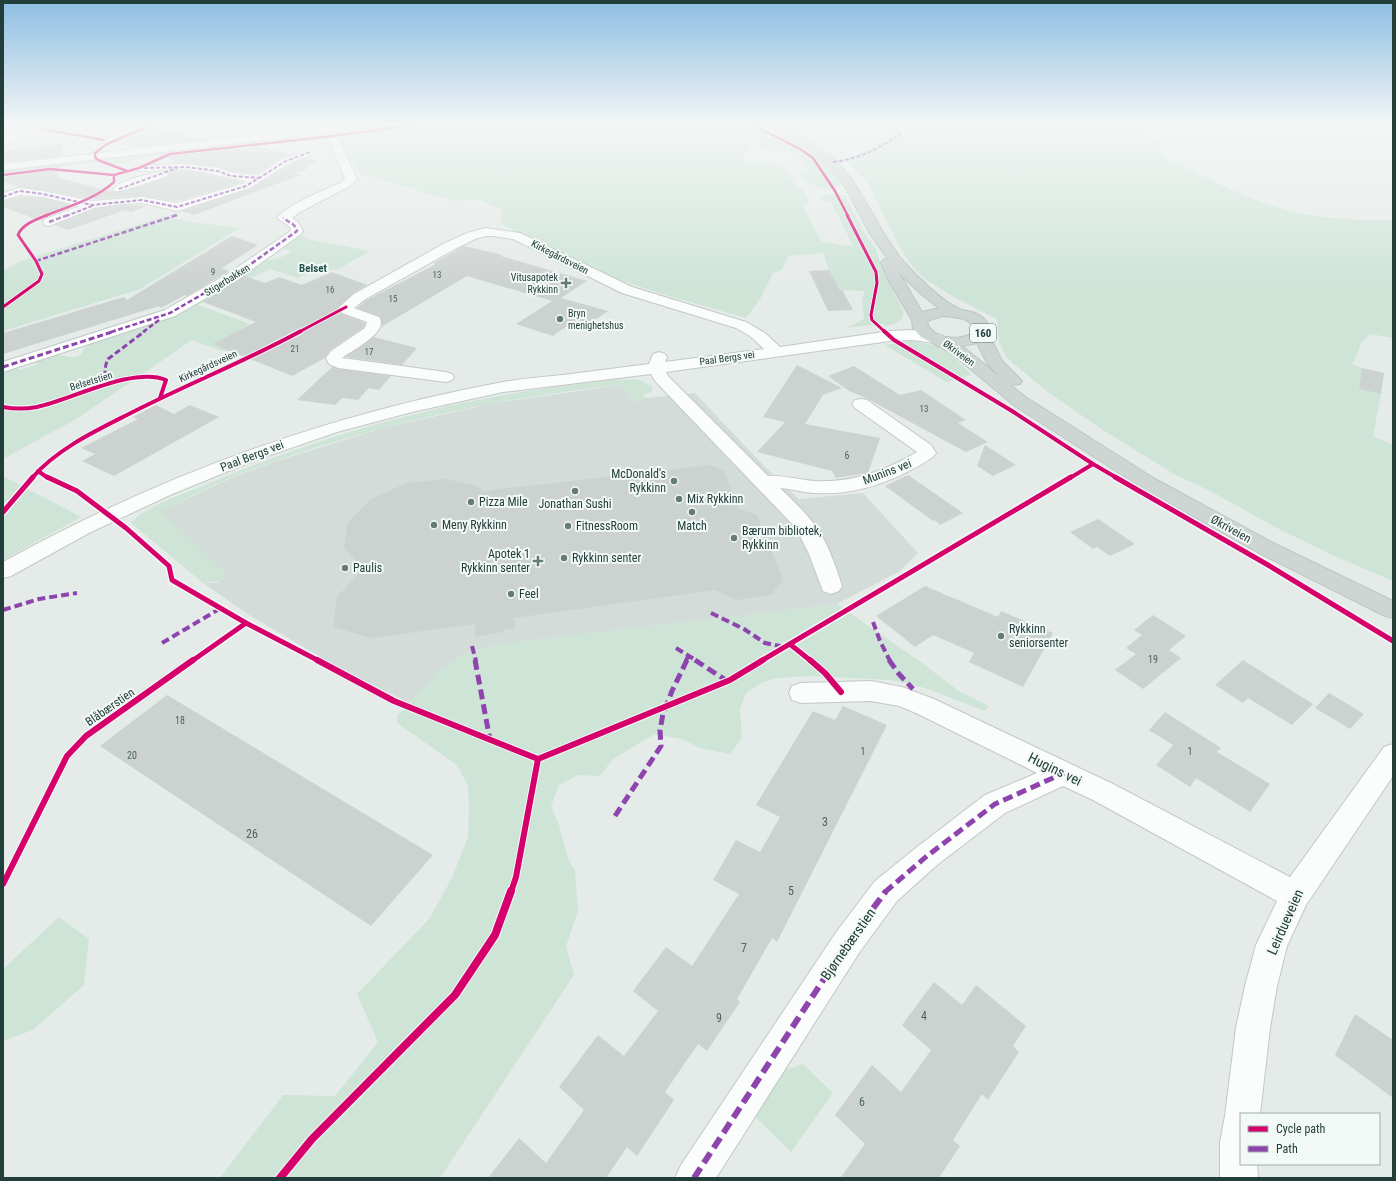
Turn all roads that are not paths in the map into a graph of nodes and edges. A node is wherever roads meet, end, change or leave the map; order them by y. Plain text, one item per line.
1 (149, 178) edge
2 (261, 178) edge
3 (351, 178) edge
4 (844, 178) edge
5 (119, 189) dead end
6 (3, 197) edge
7 (92, 205) junction
8 (49, 222) dead end
9 (885, 247) junction
10 (954, 312) junction
11 (919, 321) junction
12 (981, 335) junction
13 (938, 339) junction
14 (773, 348) junction
15 (663, 363) junction
16 (3, 367) edge
17 (446, 377) dead end
18 (861, 404) dead end
19 (1076, 436) junction
20 (763, 483) junction
21 (3, 571) edge
22 (831, 586) dead end
23 (1393, 610) edge
24 (801, 693) dead end
25 (1393, 755) edge
26 (1064, 773) junction
27 (1295, 895) junction
28 (1242, 1113) edge
29 (1240, 1129) edge
30 (694, 1178) edge
31 (1239, 1178) edge

1 - 5 street
2 - 7 street
3 - 16 street, Stigerbakken
4 - 9 main road, 160
6 - 7 street
7 - 8 street
9 - 10 main road, 160
9 - 11 main road, 160
10 - 11 main road, 160
10 - 12 main road, 160
11 - 13 main road, 160
11 - 14 street, Paal Bergs vei
12 - 13 main road, 160
12 - 19 main road, Økriveien / 160
13 - 14 street, Paal Bergs vei
13 - 19 main road, Økriveien / 160
14 - 15 street, Paal Bergs vei
14 - 17 street, Kirkegårdsveien
15 - 20 street
15 - 21 street, Paal Bergs vei
18 - 20 street, Munins vei
19 - 23 main road, Økriveien / 160
20 - 22 street
24 - 26 street, Hugins vei
25 - 27 street, Leirdueveien
26 - 27 street, Hugins vei
26 - 30 street, Bjørnebærstien
27 - 28 street, Leirdueveien
29 - 31 street

